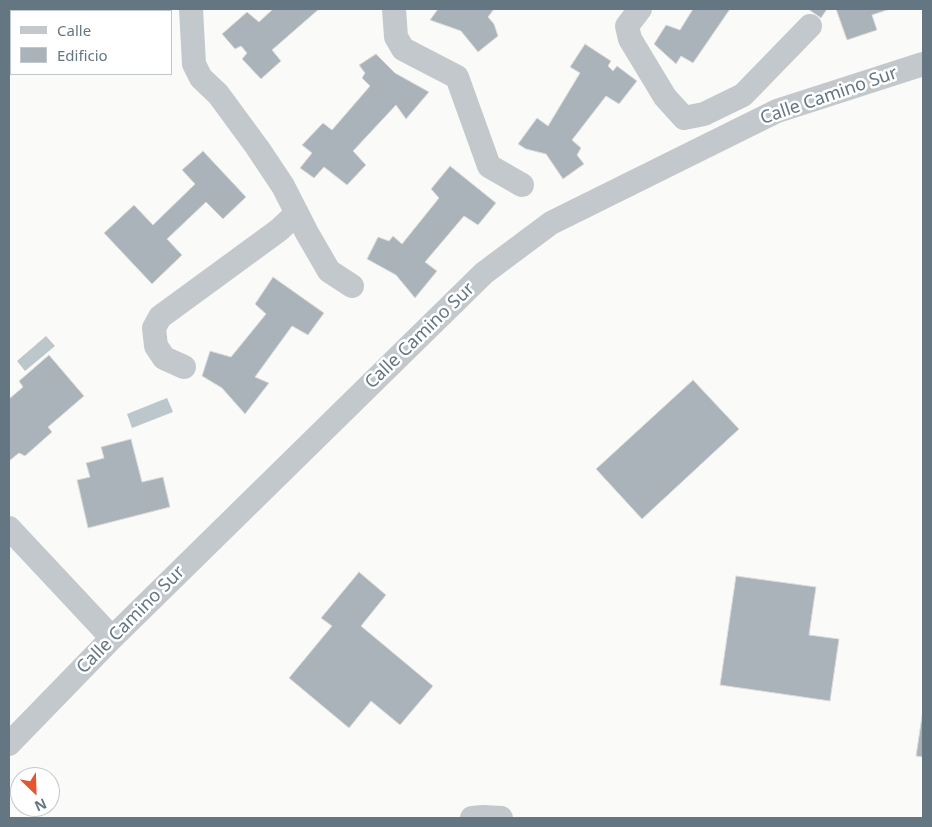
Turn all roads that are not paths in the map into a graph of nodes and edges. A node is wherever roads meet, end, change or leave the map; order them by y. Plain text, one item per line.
1 (191, 9) edge
2 (394, 9) edge
3 (640, 9) edge
4 (810, 26) dead end
5 (923, 64) edge
6 (522, 185) dead end
7 (297, 213) junction
8 (352, 286) dead end
9 (184, 367) dead end
10 (9, 528) edge
11 (112, 638) junction
12 (9, 744) edge
13 (472, 818) edge
14 (501, 818) edge

1 - 7 street
2 - 6 street
3 - 4 street
5 - 11 street, Calle Camino Sur
7 - 8 street
7 - 9 street
10 - 11 street
11 - 12 street, Calle Camino Sur
13 - 14 street

